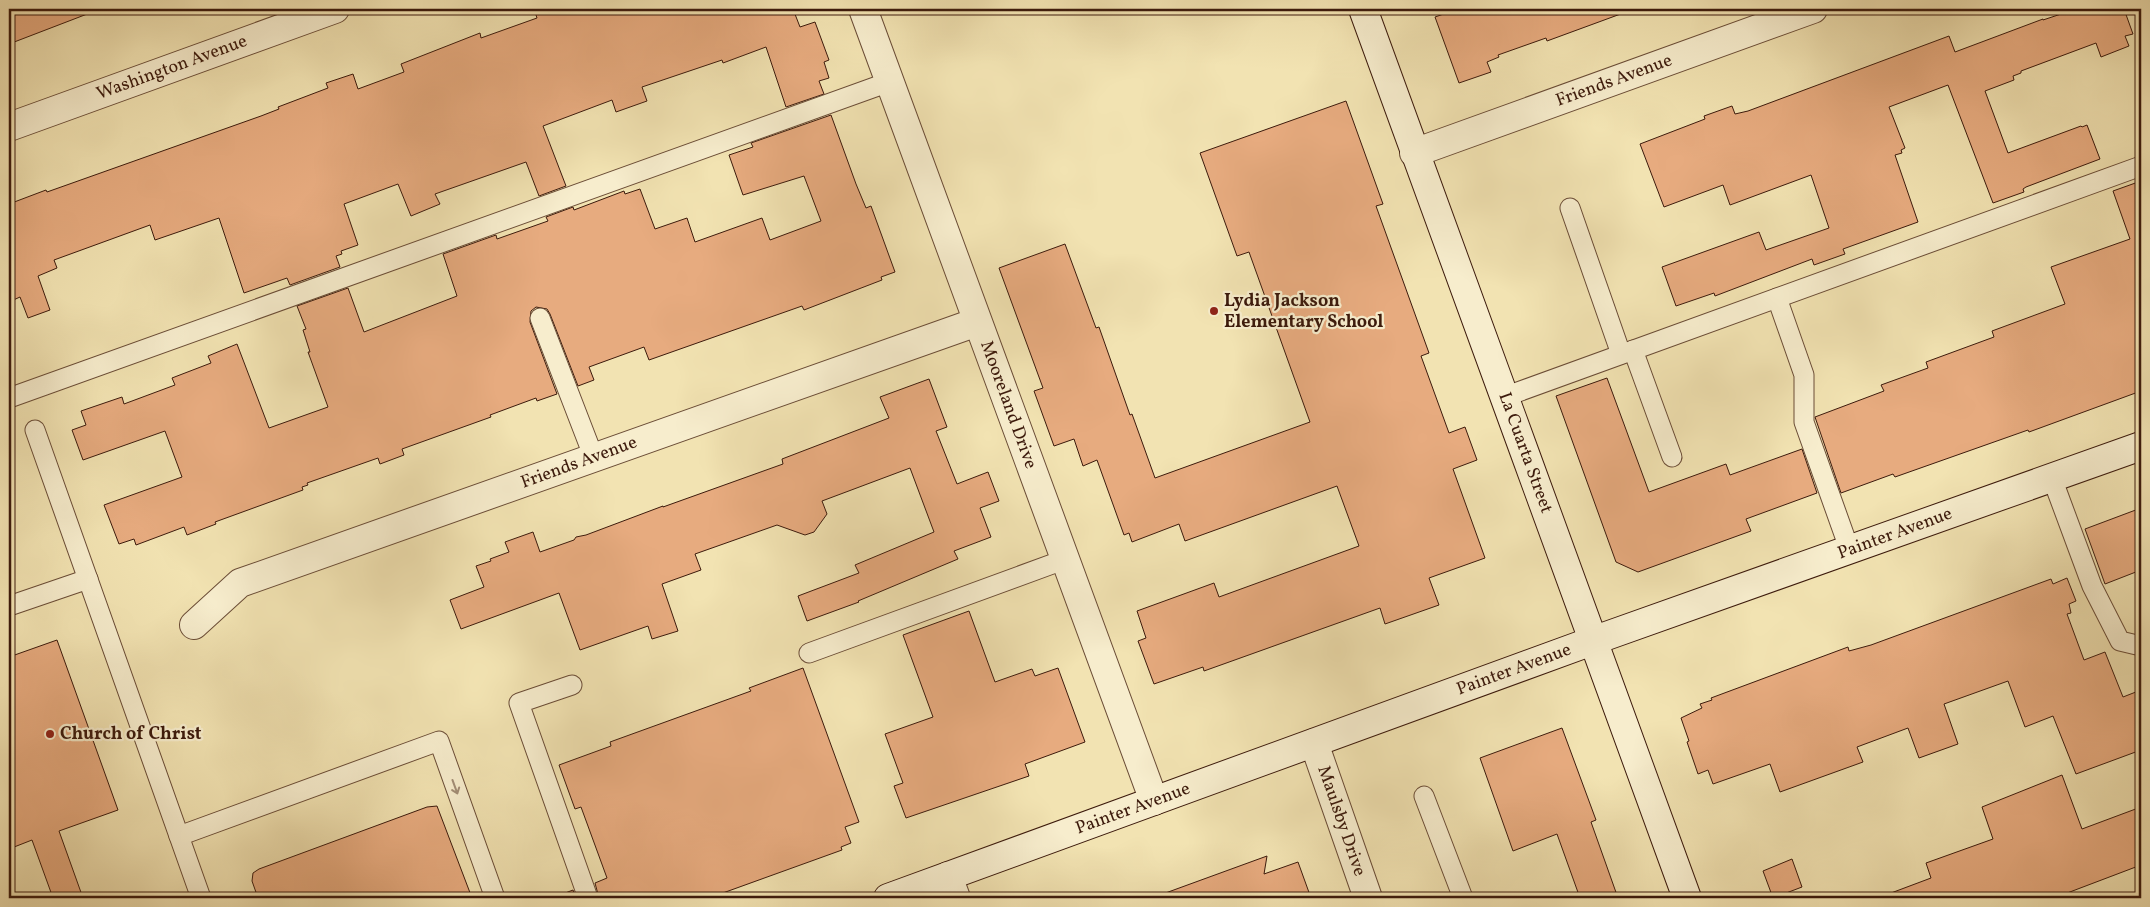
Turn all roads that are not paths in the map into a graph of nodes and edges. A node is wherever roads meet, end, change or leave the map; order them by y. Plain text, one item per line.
1 (335, 9) edge
2 (863, 9) edge
3 (1363, 9) edge
4 (1814, 9) edge
5 (890, 82) junction
6 (9, 127) edge
7 (1414, 154) junction
8 (2141, 166) edge
9 (1570, 208) dead end
10 (1777, 298) junction
11 (540, 318) dead end
12 (977, 322) junction
13 (1627, 352) junction
14 (1504, 397) junction
15 (9, 398) edge
16 (35, 430) dead end
17 (2141, 446) edge
18 (1672, 457) dead end
19 (594, 458) junction
20 (2052, 478) junction
21 (1850, 551) junction
22 (1066, 560) junction
23 (88, 579) junction
24 (9, 606) edge
25 (194, 625) dead end
26 (1595, 640) junction
27 (2141, 646) edge
28 (809, 654) dead end
29 (572, 685) dead end
30 (1314, 743) junction
31 (1424, 796) dead end
32 (1154, 801) junction
33 (179, 836) junction
34 (952, 887) edge
35 (201, 898) edge
36 (495, 898) edge
37 (588, 898) edge
38 (888, 898) edge
39 (1368, 898) edge
40 (1463, 898) edge
41 (1687, 898) edge

1 - 6 street, Washington Avenue
2 - 5 street, Mooreland Drive
3 - 7 street, La Cuarta Street
4 - 7 street, Friends Avenue
5 - 12 street, Mooreland Drive
5 - 15 lane
7 - 14 street, La Cuarta Street
8 - 10 lane
9 - 13 lane
10 - 13 lane
10 - 21 lane
11 - 19 lane
12 - 19 street, Friends Avenue
12 - 22 street, Mooreland Drive
13 - 14 lane
13 - 18 lane
14 - 26 street, La Cuarta Street
16 - 23 lane
17 - 20 street, Painter Avenue
19 - 25 street, Friends Avenue
20 - 21 street, Painter Avenue
20 - 27 lane
21 - 26 street, Painter Avenue
22 - 28 lane
22 - 32 street, Mooreland Drive
23 - 24 lane
23 - 33 lane
26 - 30 street, Painter Avenue
26 - 41 street, La Cuarta Street
29 - 37 lane
30 - 32 street, Painter Avenue
30 - 39 street, Maulsby Drive
31 - 40 lane
32 - 34 street, Painter Avenue
33 - 35 lane
33 -> 36 lane
34 - 38 street, Painter Avenue

